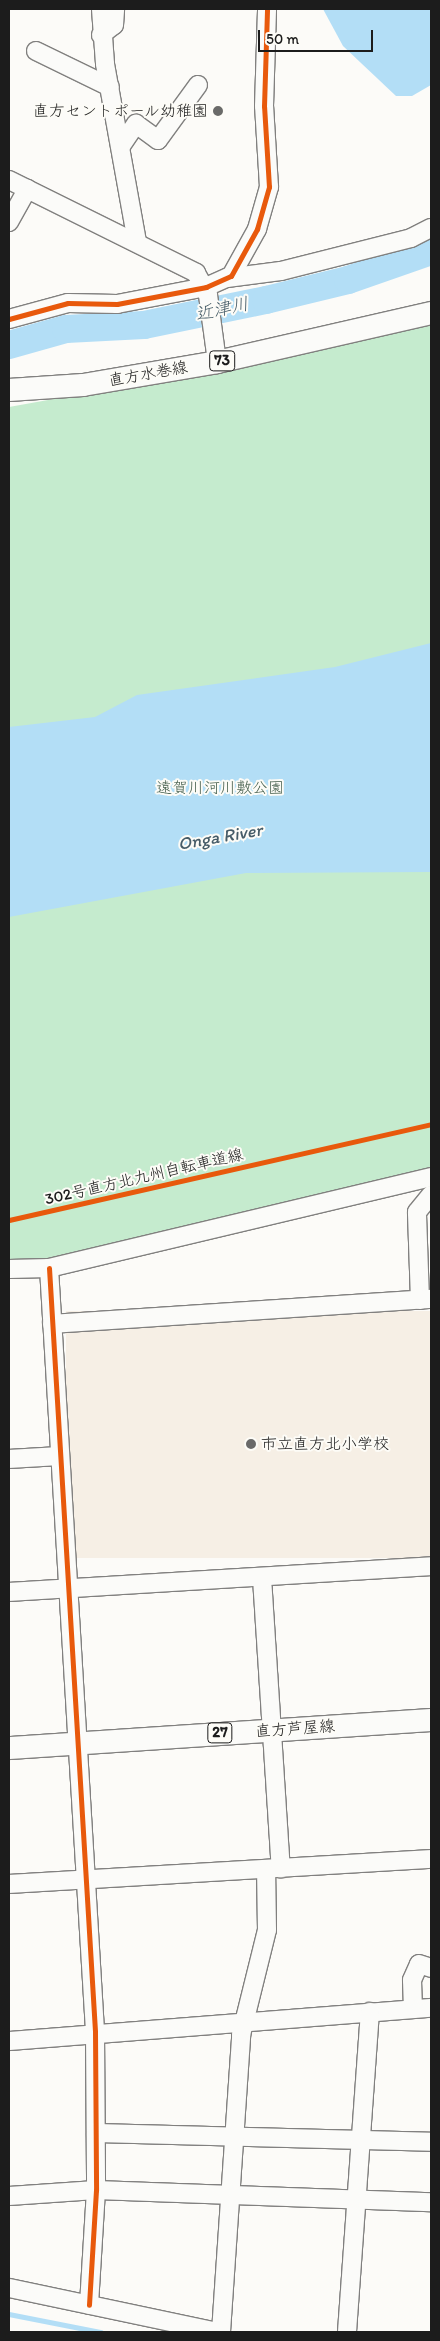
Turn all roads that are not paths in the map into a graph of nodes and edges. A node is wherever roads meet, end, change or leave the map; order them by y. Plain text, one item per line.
1 (101, 9) edge
2 (115, 9) edge
3 (266, 9) edge
4 (101, 35) junction
5 (36, 51) dead end
6 (198, 85) dead end
7 (110, 87) junction
8 (121, 146) junction
9 (9, 180) edge
10 (27, 190) junction
11 (9, 222) edge
12 (431, 228) edge
13 (137, 241) junction
14 (431, 241) edge
15 (281, 271) junction
16 (226, 278) junction
17 (207, 291) junction
18 (431, 313) edge
19 (9, 319) edge
20 (217, 362) junction
21 (9, 390) edge
22 (431, 1177) edge
23 (431, 1195) edge
24 (49, 1268) junction
25 (9, 1269) edge
26 (426, 1300) edge
27 (52, 1324) junction
28 (59, 1456) junction
29 (9, 1459) edge
30 (431, 1566) edge
31 (262, 1578) junction
32 (66, 1588) junction
33 (9, 1592) edge
34 (431, 1720) edge
35 (272, 1730) junction
36 (77, 1743) junction
37 (9, 1748) edge
38 (431, 1859) edge
39 (273, 1869) junction
40 (87, 1879) junction
41 (9, 1884) edge
42 (431, 1968) edge
43 (431, 2008) edge
44 (413, 2009) junction
45 (370, 2012) junction
46 (244, 2021) junction
47 (95, 2032) junction
48 (9, 2040) edge
49 (96, 2133) junction
50 (233, 2137) junction
51 (360, 2140) junction
52 (431, 2142) edge
53 (96, 2190) junction
54 (228, 2194) junction
55 (9, 2196) edge
56 (356, 2200) junction
57 (431, 2202) edge
58 (9, 2288) edge
59 (89, 2305) junction
60 (219, 2332) edge
61 (347, 2332) edge

1 - 4 street
2 - 4 street
3 - 16 street
4 - 7 street
5 - 7 street
6 - 8 street
7 - 8 street
8 - 13 street
9 - 10 street
10 - 11 street
10 - 13 street
12 - 15 street
13 - 17 street
14 - 15 street
15 - 16 street
16 - 17 street
17 - 19 street
17 - 20 street
18 - 20 main road, 直方水巻線 / 73
20 - 21 main road, 直方水巻線 / 73
22 - 24 street
23 - 26 street
24 - 25 street
24 - 27 street
26 - 27 street
27 - 28 street
28 - 29 street
28 - 32 street
30 - 31 street
31 - 32 street
31 - 35 street
32 - 33 street
32 - 36 street
34 - 35 main road, 直方芦屋線 / 27
35 - 36 main road, 直方芦屋線 / 27
35 - 39 street
36 - 37 main road, 直方芦屋線 / 27
36 - 40 street
38 - 39 street
39 - 40 street
39 - 46 street
40 - 41 street
40 - 47 street
42 - 44 street
43 - 44 street
44 - 45 street
45 - 46 street
45 - 51 street
46 - 47 street
46 - 50 street
47 - 48 street
47 - 49 street
49 - 50 street
49 - 53 street
50 - 51 street
50 - 54 street
51 - 52 street
51 - 56 street
53 - 54 street
53 - 55 street
53 - 59 street
54 - 56 street
54 - 60 street
56 - 57 street
56 - 61 street
58 - 59 street
59 - 60 street

